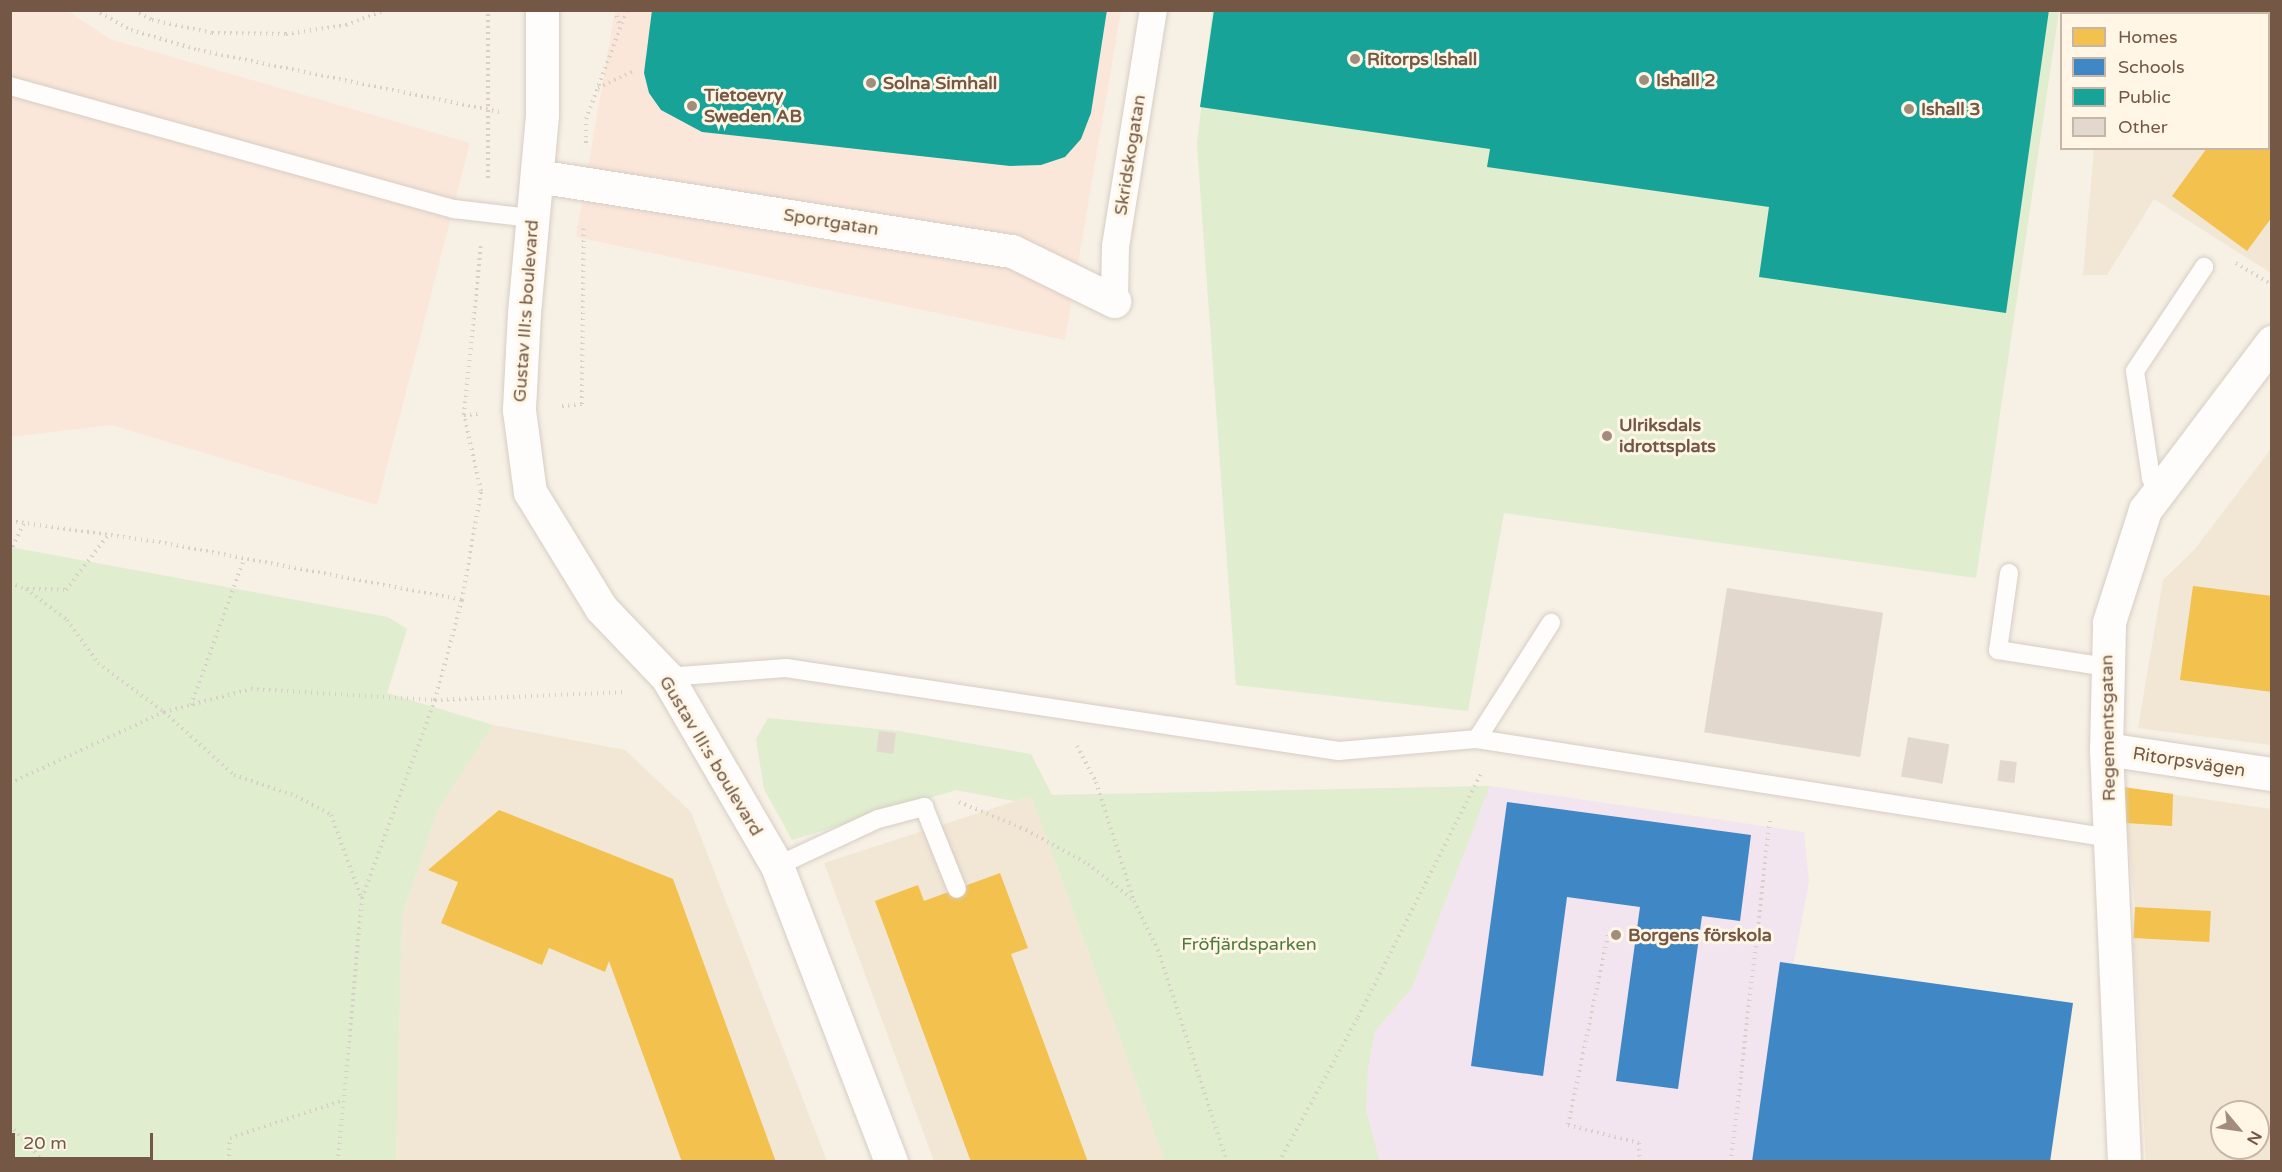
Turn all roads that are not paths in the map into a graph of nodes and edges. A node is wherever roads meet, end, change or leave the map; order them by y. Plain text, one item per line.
1 (542, 10) edge
2 (1153, 10) edge
3 (10, 86) edge
4 (537, 176) junction
5 (531, 218) junction
6 (2204, 267) dead end
7 (1114, 301) joint
8 (2271, 342) edge
9 (2158, 492) junction
10 (2009, 573) dead end
11 (1551, 623) dead end
12 (2106, 667) junction
13 (667, 677) junction
14 (1477, 739) junction
15 (2106, 749) junction
16 (2271, 774) edge
17 (2111, 837) junction
18 (777, 866) junction
19 (957, 889) dead end
20 (891, 1161) edge
21 (2124, 1161) edge

1 - 4 street, Gustav III:s boulevard
2 - 7 street, Skridskogatan
3 - 5 lane
4 - 5 street, Gustav III:s boulevard
4 - 7 street, Sportgatan
5 - 13 street, Gustav III:s boulevard
6 - 9 lane
8 - 9 street, Regementsgatan
9 - 12 street, Regementsgatan
10 - 12 lane
11 - 14 lane
12 - 15 street, Regementsgatan
13 - 14 lane
13 - 18 street, Gustav III:s boulevard
14 - 17 lane
15 - 16 street, Ritorpsvägen
15 - 17 street, Regementsgatan
17 - 21 street, Regementsgatan
18 - 19 lane
18 - 20 street, Gustav III:s boulevard

